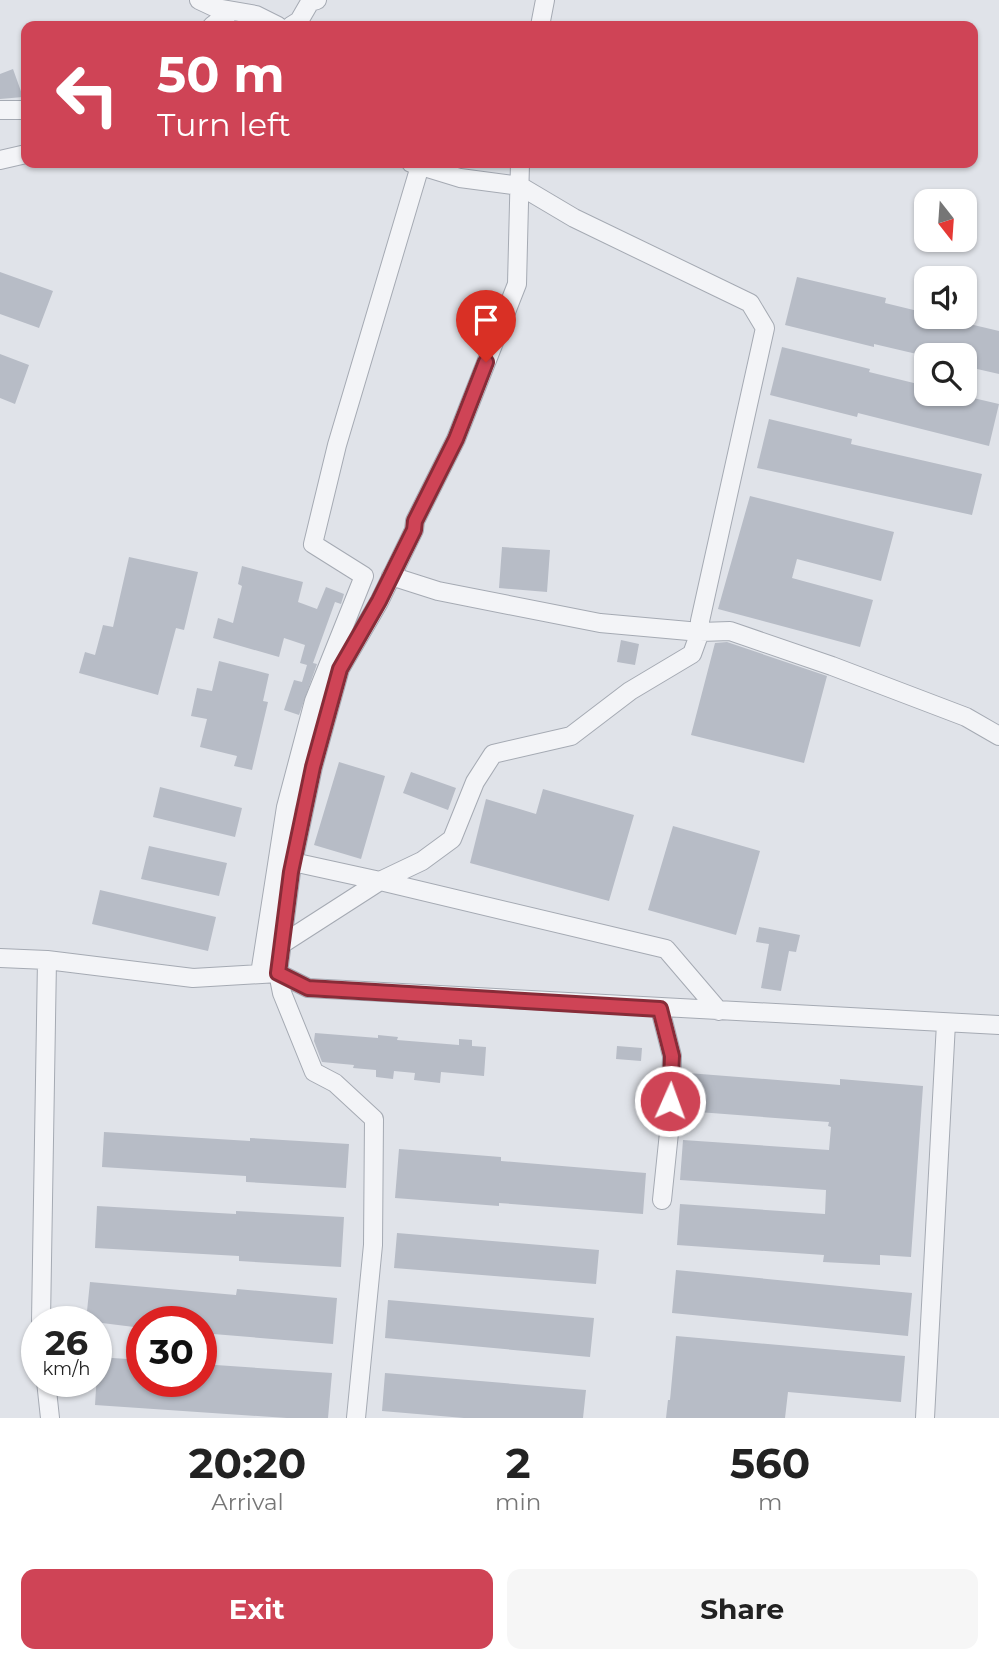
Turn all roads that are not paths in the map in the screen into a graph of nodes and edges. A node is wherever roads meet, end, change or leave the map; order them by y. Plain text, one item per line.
1 (199, 0) edge
2 (317, 0) edge
3 (545, 0) edge
4 (232, 11) junction
5 (219, 21) edge
6 (268, 21) edge
7 (299, 21) edge
8 (541, 21) edge
9 (0, 110) edge
10 (21, 110) edge
11 (21, 155) edge
12 (0, 160) edge
13 (415, 168) edge
14 (429, 168) edge
15 (520, 168) edge
16 (520, 186) junction
17 (391, 576) junction
18 (700, 632) junction
19 (999, 736) edge
20 (293, 862) junction
21 (380, 881) junction
22 (282, 944) junction
23 (0, 958) edge
24 (47, 960) junction
25 (278, 973) junction
26 (260, 974) junction
27 (660, 1009) junction
28 (719, 1012) junction
29 (946, 1023) junction
30 (999, 1025) edge
31 (662, 1200) dead end
32 (40, 1306) edge
33 (48, 1397) edge
34 (50, 1418) edge
35 (356, 1418) edge
36 (925, 1418) edge

1 - 4 street
2 - 7 street
3 - 8 street
4 - 5 street
4 - 6 street
9 - 10 street
11 - 12 street
13 - 26 street
14 - 16 street
15 - 16 street
16 - 17 street
16 - 18 street
17 - 18 street
17 - 20 street
18 - 19 street
18 - 21 street
20 - 21 street
20 - 22 street
21 - 22 street
21 - 28 street
22 - 25 street
23 - 24 street
24 - 26 street
24 - 32 street
25 - 26 street
25 - 27 street
25 - 35 street
27 - 28 street
27 - 31 street
28 - 29 street
29 - 30 street
29 - 36 street
33 - 34 street

